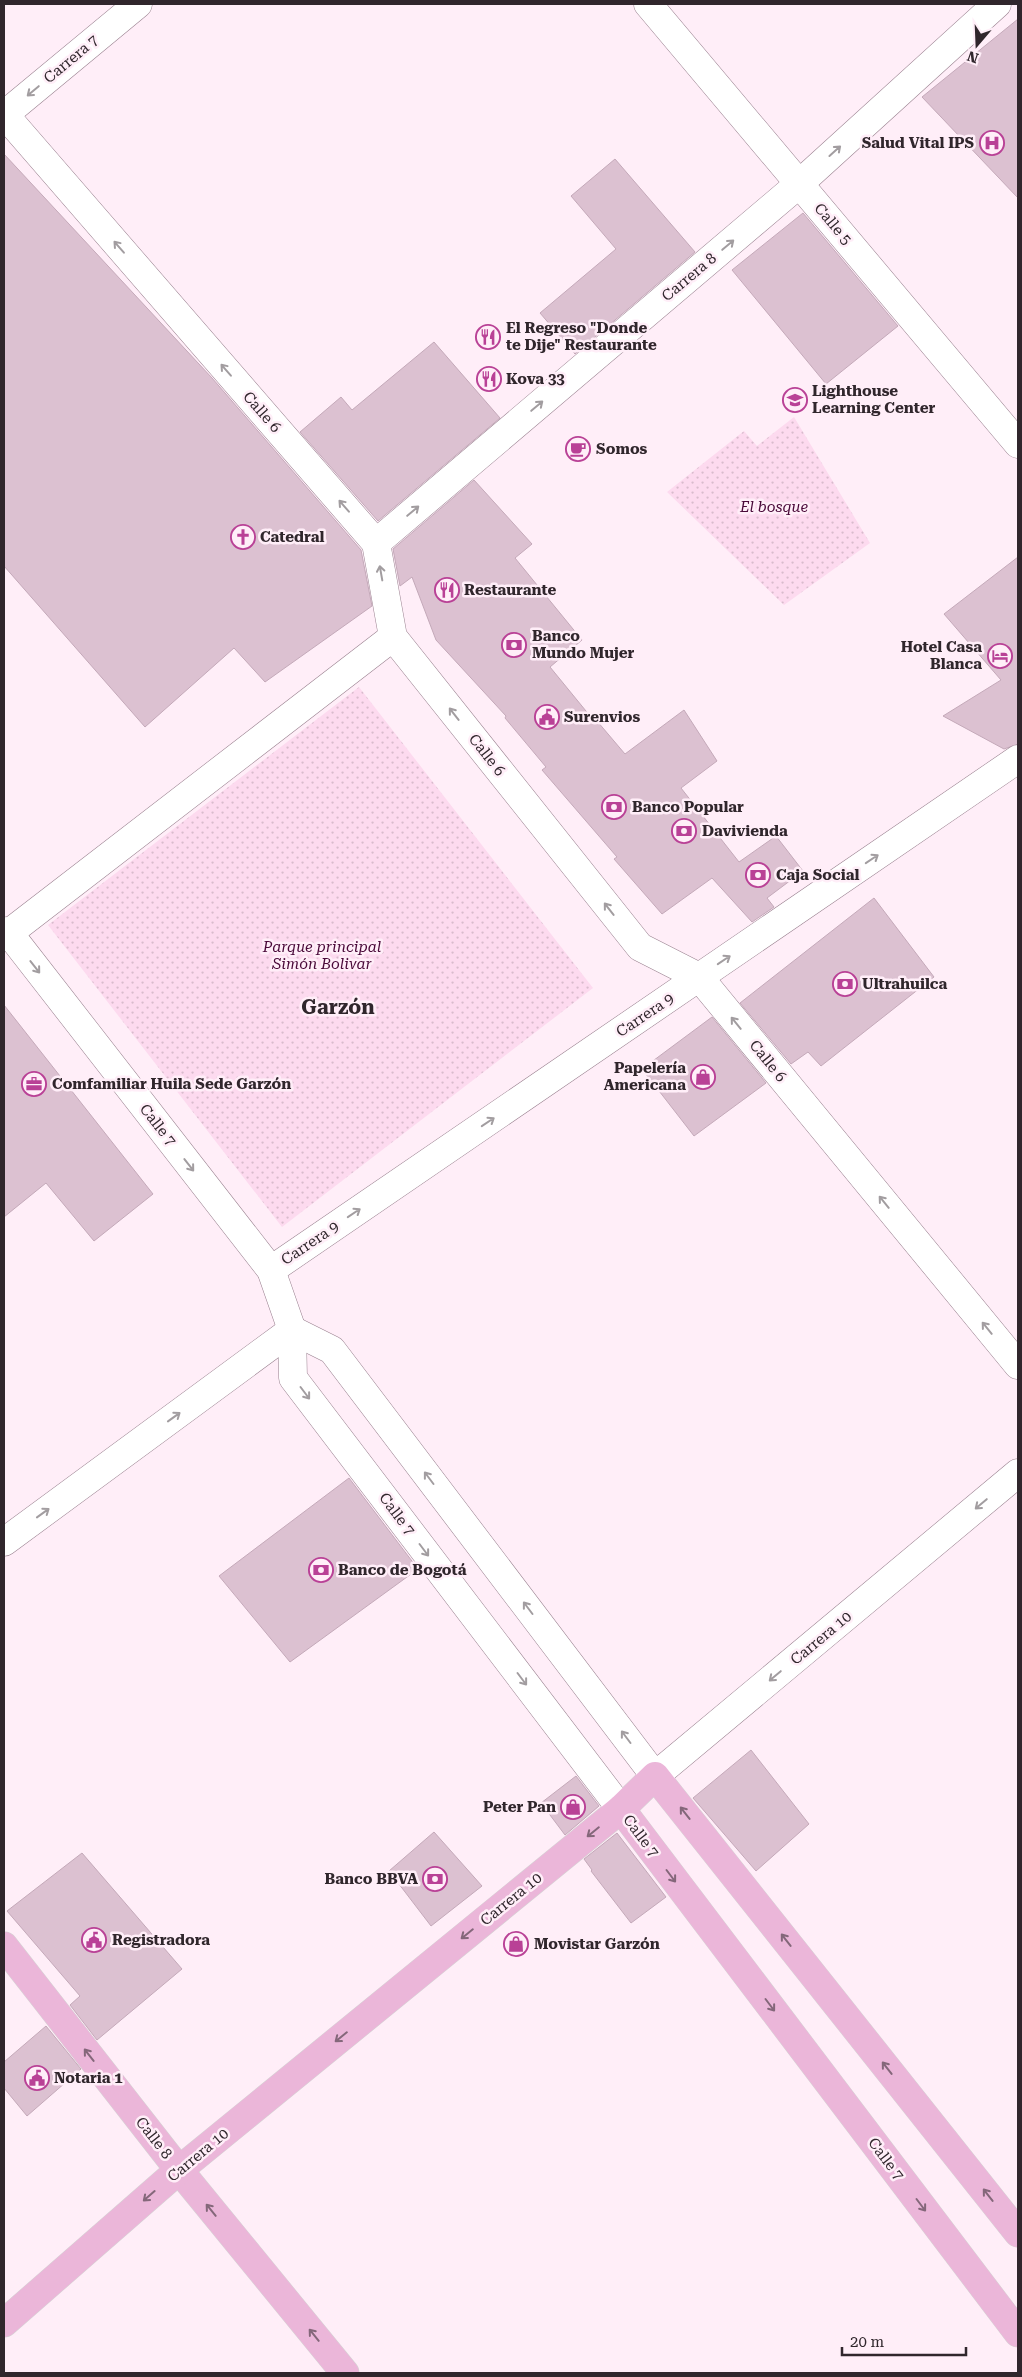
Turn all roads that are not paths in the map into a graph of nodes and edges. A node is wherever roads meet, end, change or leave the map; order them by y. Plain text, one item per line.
1 (138, 4) edge
2 (648, 4) edge
3 (997, 4) edge
4 (4, 114) edge
5 (799, 184) junction
6 (1018, 444) edge
7 (376, 543) junction
8 (392, 637) junction
9 (1018, 759) edge
10 (6, 932) edge
11 (699, 977) junction
12 (271, 1270) junction
13 (292, 1330) junction
14 (1018, 1365) edge
15 (1018, 1473) edge
16 (4, 1542) edge
17 (655, 1776) junction
18 (621, 1809) junction
19 (4, 1946) edge
20 (179, 2170) junction
21 (1018, 2233) edge
22 (4, 2323) edge
23 (1018, 2333) edge
24 (345, 2373) edge

1 -> 4 street, Carrera 7
2 - 5 street, Calle 5
5 -> 3 street, Carrera 8
7 -> 4 street, Calle 6
5 - 6 street, Calle 5
7 -> 5 street, Carrera 8
8 -> 7 street, Calle 6
8 - 10 street
11 -> 8 street, Calle 6
11 -> 9 street, Carrera 9
10 -> 12 street, Calle 7
12 -> 11 street, Carrera 9
14 -> 11 street, Calle 6
12 - 13 street, Calle 7
16 -> 13 street
17 -> 13 street
13 -> 18 street, Calle 7
15 -> 17 street, Carrera 10
17 - 18 main road, Carrera 10
21 -> 17 main road
18 -> 20 main road, Carrera 10
18 -> 23 main road, Calle 7
20 -> 19 main road, Calle 8
20 -> 22 main road, Carrera 10
24 -> 20 main road, Calle 8

